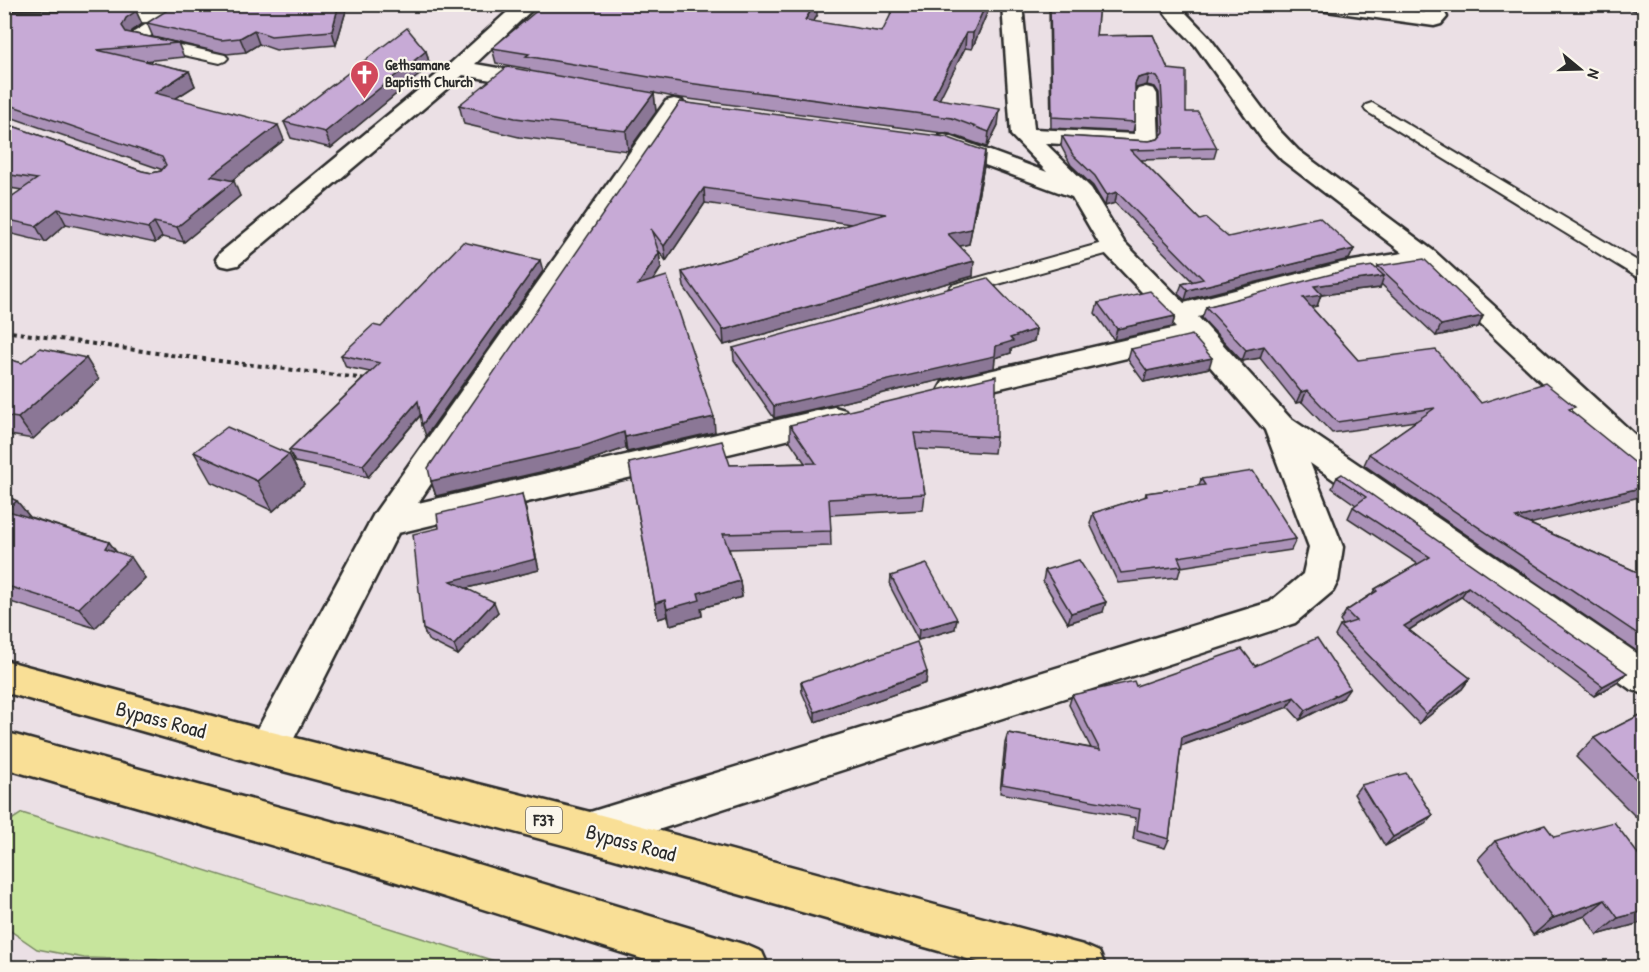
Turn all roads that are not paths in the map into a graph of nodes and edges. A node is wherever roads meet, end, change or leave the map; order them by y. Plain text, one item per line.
1 (194, 4) edge
2 (528, 4) edge
3 (1175, 4) edge
4 (1319, 4) edge
5 (1430, 4) edge
6 (1005, 6) edge
7 (49, 10) edge
8 (166, 16) junction
9 (9, 26) edge
10 (220, 57) edge
11 (459, 68) junction
12 (561, 86) edge
13 (1146, 94) dead end
14 (674, 105) dead end
15 (1372, 108) dead end
16 (1023, 135) junction
17 (927, 140) edge
18 (1082, 193) junction
19 (1113, 246) junction
20 (1426, 258) junction
21 (229, 260) dead end
22 (1644, 273) edge
23 (941, 294) edge
24 (1188, 322) junction
25 (931, 394) edge
26 (861, 411) edge
27 (1279, 426) junction
28 (1644, 461) edge
29 (386, 523) junction
30 (4, 676) edge
31 (1644, 678) edge
32 (268, 749) junction
33 (4, 750) edge
34 (590, 832) junction
35 (746, 968) edge
36 (1083, 968) edge

1 - 8 street
2 - 11 street
3 - 20 street
4 - 5 street
6 - 16 street
7 - 8 street
7 - 9 street
8 - 10 lane
11 - 12 street
11 - 21 street
13 - 16 street
14 - 29 street
15 - 22 lane
16 - 18 street
17 - 18 street
18 - 19 street
19 - 23 lane
19 - 24 street
20 - 24 street
20 - 28 street
24 - 25 street
24 - 27 street
26 - 29 street
27 - 31 street
27 - 34 street
29 - 32 street
30 - 32 highway, Bypass Road / F37
32 - 34 highway, Bypass Road / F37
33 - 35 highway
34 - 36 highway, Bypass Road / F37

